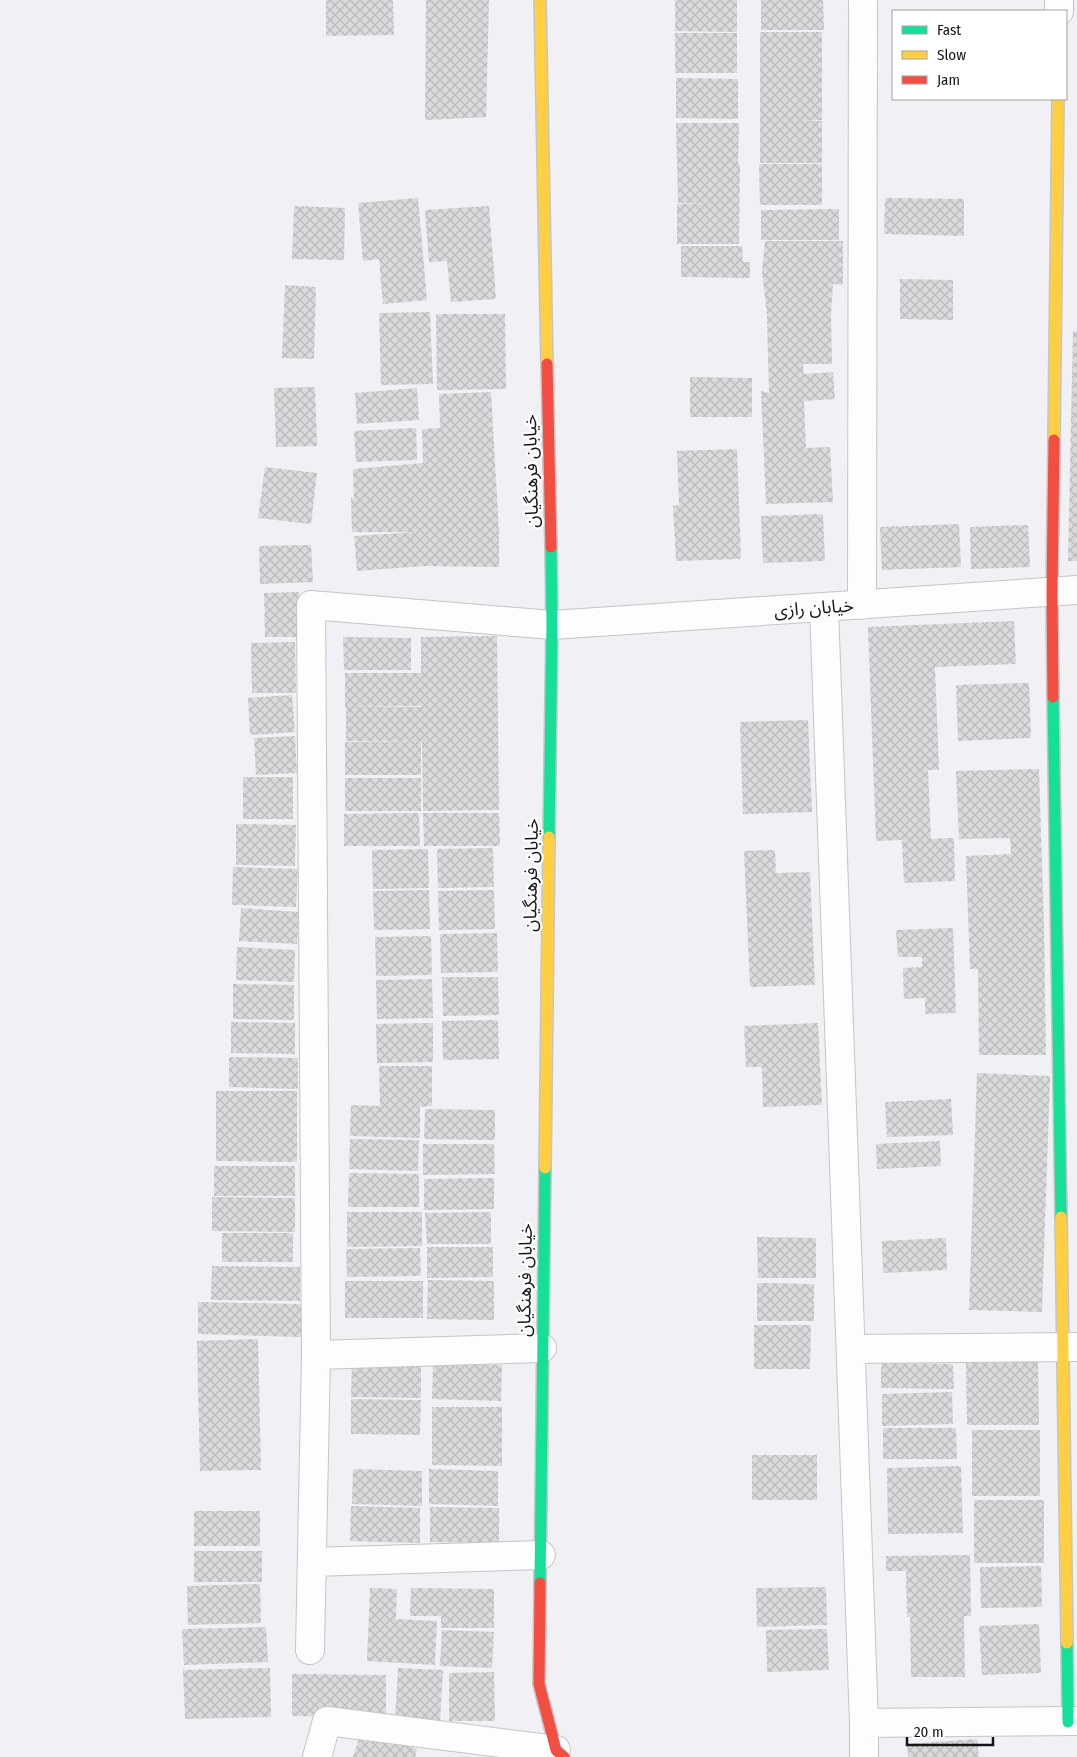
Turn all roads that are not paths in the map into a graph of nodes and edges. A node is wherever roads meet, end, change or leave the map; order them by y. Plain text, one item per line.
1 (540, 0) edge
2 (863, 0) edge
3 (1058, 100) edge
4 (1064, 591) edge
5 (862, 605) junction
6 (824, 607) junction
7 (552, 625) junction
8 (1070, 1347) edge
9 (542, 1348) junction
10 (852, 1349) junction
11 (316, 1355) junction
12 (541, 1554) junction
13 (312, 1562) junction
14 (310, 1650) dead end
15 (1072, 1722) edge
16 (864, 1723) junction
17 (555, 1754) edge
18 (317, 1757) edge
19 (864, 1757) edge

1 - 7 street, خیابان فرهنگیان
2 - 5 street
3 - 4 street
4 - 5 street, خیابان رازی
4 - 8 street
5 - 6 street, خیابان رازی
6 - 7 street, خیابان رازی
6 - 10 street
7 - 9 street, خیابان فرهنگیان
7 - 11 street, خیابان رازی
8 - 10 street
8 - 15 street
9 - 11 street
9 - 12 street, خیابان فرهنگیان
10 - 16 street
11 - 13 street
12 - 13 street
12 - 17 street, خیابان فرهنگیان
13 - 14 street
15 - 16 street
16 - 19 street
17 - 18 street

